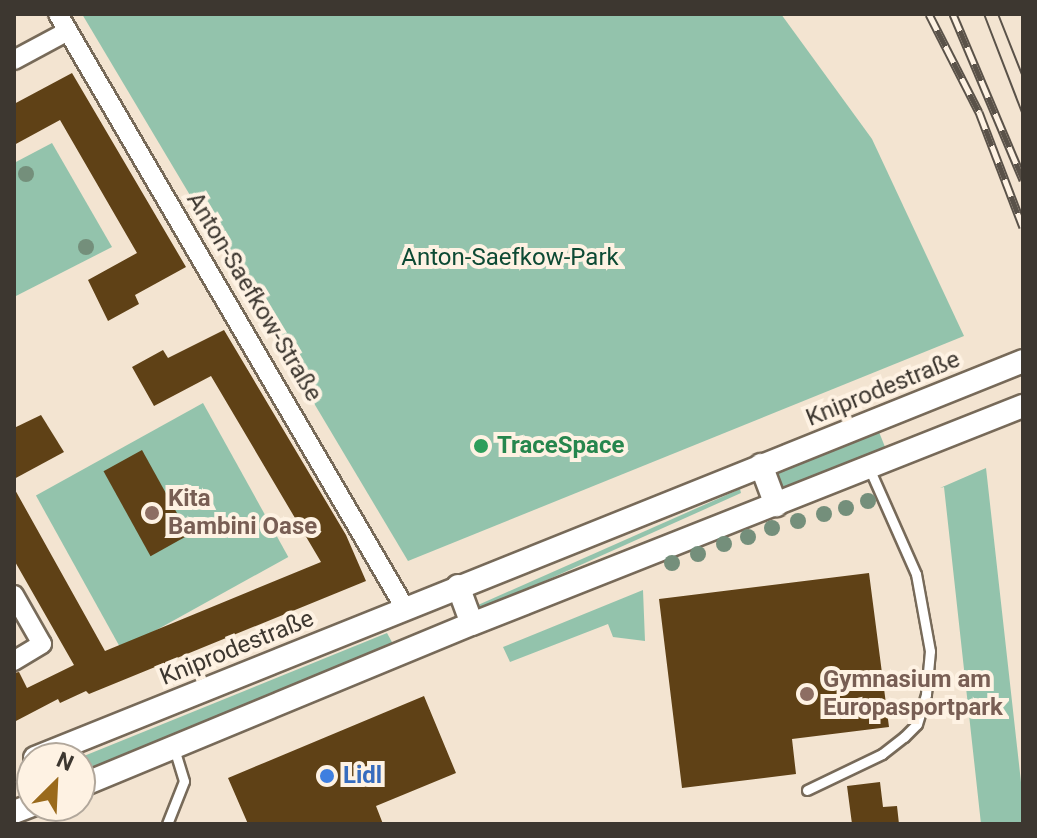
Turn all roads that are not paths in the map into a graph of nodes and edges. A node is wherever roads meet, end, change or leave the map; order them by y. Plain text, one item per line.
1 (58, 14) edge
2 (68, 31) junction
3 (14, 60) edge
4 (1023, 361) edge
5 (1023, 406) edge
6 (761, 465) junction
7 (870, 470) junction
8 (776, 505) junction
9 (458, 586) junction
10 (14, 595) edge
11 (405, 608) junction
12 (472, 624) junction
13 (14, 661) edge
14 (73, 742) edge
15 (174, 747) junction
16 (96, 779) edge
17 (807, 790) dead end
18 (167, 824) edge

1 - 2 street, Anton-Saefkow-Straße
2 - 3 street
2 - 11 street, Anton-Saefkow-Straße
4 - 6 street, Kniprodestraße
5 - 7 street
6 - 8 street
6 - 9 street, Kniprodestraße
7 - 8 street
7 - 17 lane
8 - 12 street
9 - 11 street, Kniprodestraße
9 - 12 street
10 - 13 street
11 - 14 street, Kniprodestraße
12 - 15 street
15 - 16 street
15 - 18 lane

